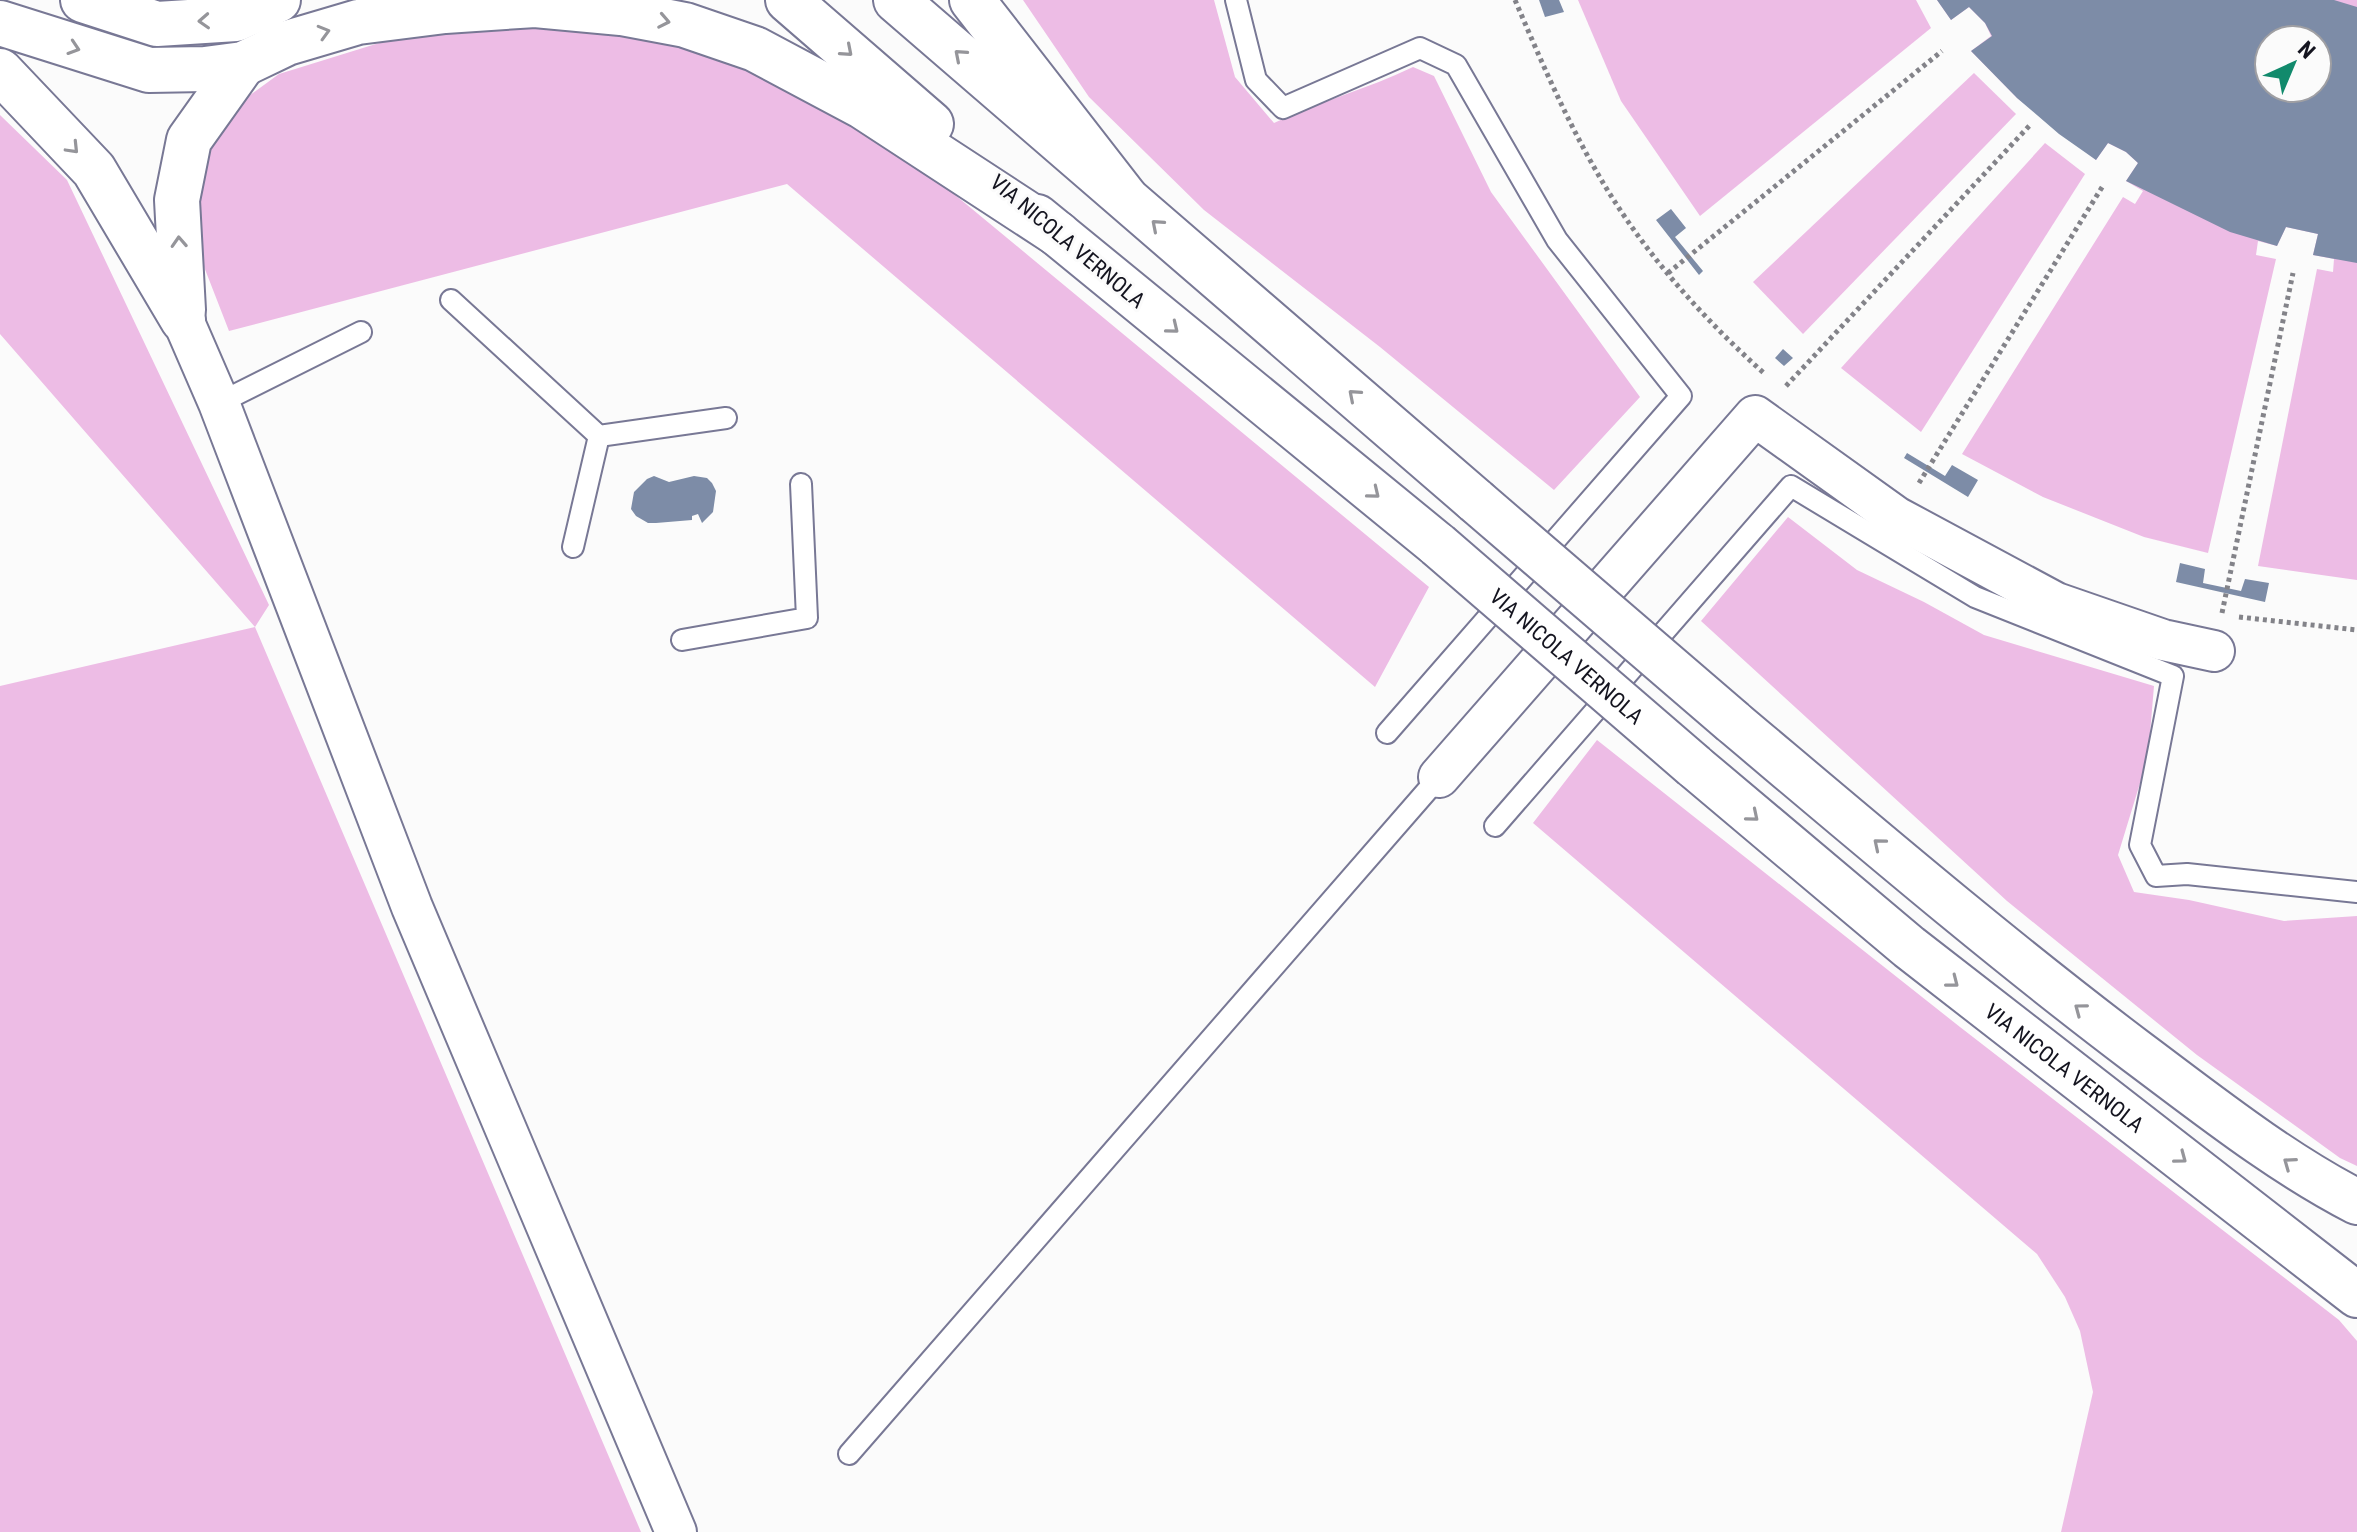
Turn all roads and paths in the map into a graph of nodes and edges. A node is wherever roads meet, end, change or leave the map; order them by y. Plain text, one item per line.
1 (83, 0) edge
2 (278, 0) edge
3 (788, 0) edge
4 (896, 0) edge
5 (972, 0) edge
6 (1236, 0) edge
7 (1515, 0) edge
8 (0, 23) edge
9 (1942, 51) dead end
10 (243, 64) junction
11 (0, 71) edge
12 (2031, 124) dead end
13 (2104, 184) dead end
14 (1125, 197) junction
15 (1058, 234) junction
16 (1668, 273) junction
17 (2293, 273) dead end
18 (451, 300) dead end
19 (183, 320) junction
20 (361, 332) dead end
21 (1772, 381) dead end
22 (1783, 390) dead end
23 (219, 403) junction
24 (726, 418) dead end
25 (599, 436) junction
26 (801, 484) dead end
27 (1914, 491) dead end
28 (573, 547) dead end
29 (2207, 611) dead end
30 (2357, 630) edge
31 (2217, 633) junction
32 (682, 640) dead end
33 (1387, 733) dead end
34 (1439, 777) joint
35 (1495, 826) dead end
36 (2357, 892) edge
37 (2357, 1202) edge
38 (2357, 1295) edge
39 (849, 1454) dead end
40 (676, 1532) edge

2 -> 1 main road
3 -> 15 main road, VIA NICOLA VERNOLA
14 -> 4 main road
5 - 14 main road
6 - 33 lane
7 - 16 path
8 -> 10 main road
9 - 16 path
10 -> 15 main road
19 -> 10 main road
11 -> 19 main road
12 - 22 path
13 - 27 path
37 -> 14 main road, bridge
15 -> 38 main road, VIA NICOLA VERNOLA, bridge
16 - 21 path
17 - 31 path
18 - 25 lane
19 - 23 street
20 - 23 lane
23 - 40 street
24 - 25 lane
25 - 28 lane
26 - 32 lane
29 - 31 path
30 - 31 path
31 - 34 street
34 - 39 lane
35 - 36 lane

